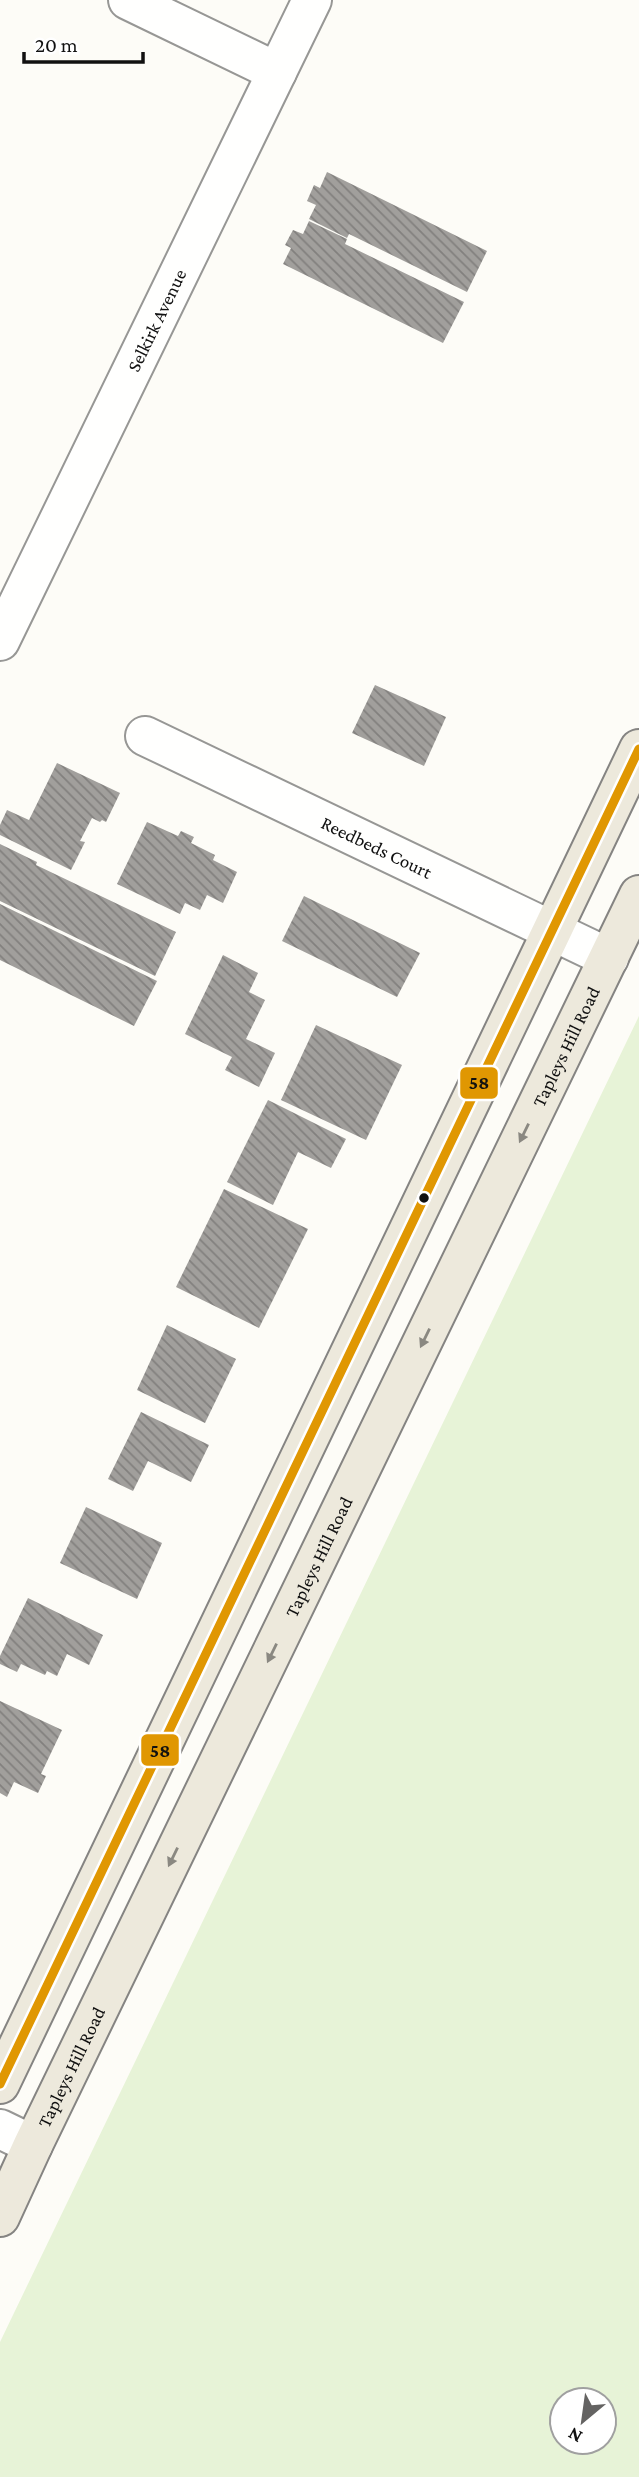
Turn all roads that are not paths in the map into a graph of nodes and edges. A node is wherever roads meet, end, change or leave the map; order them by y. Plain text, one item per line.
1 (128, 0) edge
2 (312, 0) edge
3 (277, 72) junction
4 (0, 641) edge
5 (145, 736) dead end
6 (639, 749) edge
7 (639, 895) edge
8 (552, 930) junction
9 (609, 958) junction
10 (0, 2084) edge
11 (16, 2137) edge
12 (0, 2217) edge

1 - 3 street
2 - 3 street, Selkirk Avenue
3 - 4 street, Selkirk Avenue
5 - 8 street, Reedbeds Court
6 - 8 main road
7 - 9 main road, Tapleys Hill Road
8 - 9 street, Reedbeds Court
8 - 10 main road
9 -> 11 main road, Tapleys Hill Road
11 - 12 main road, Tapleys Hill Road

